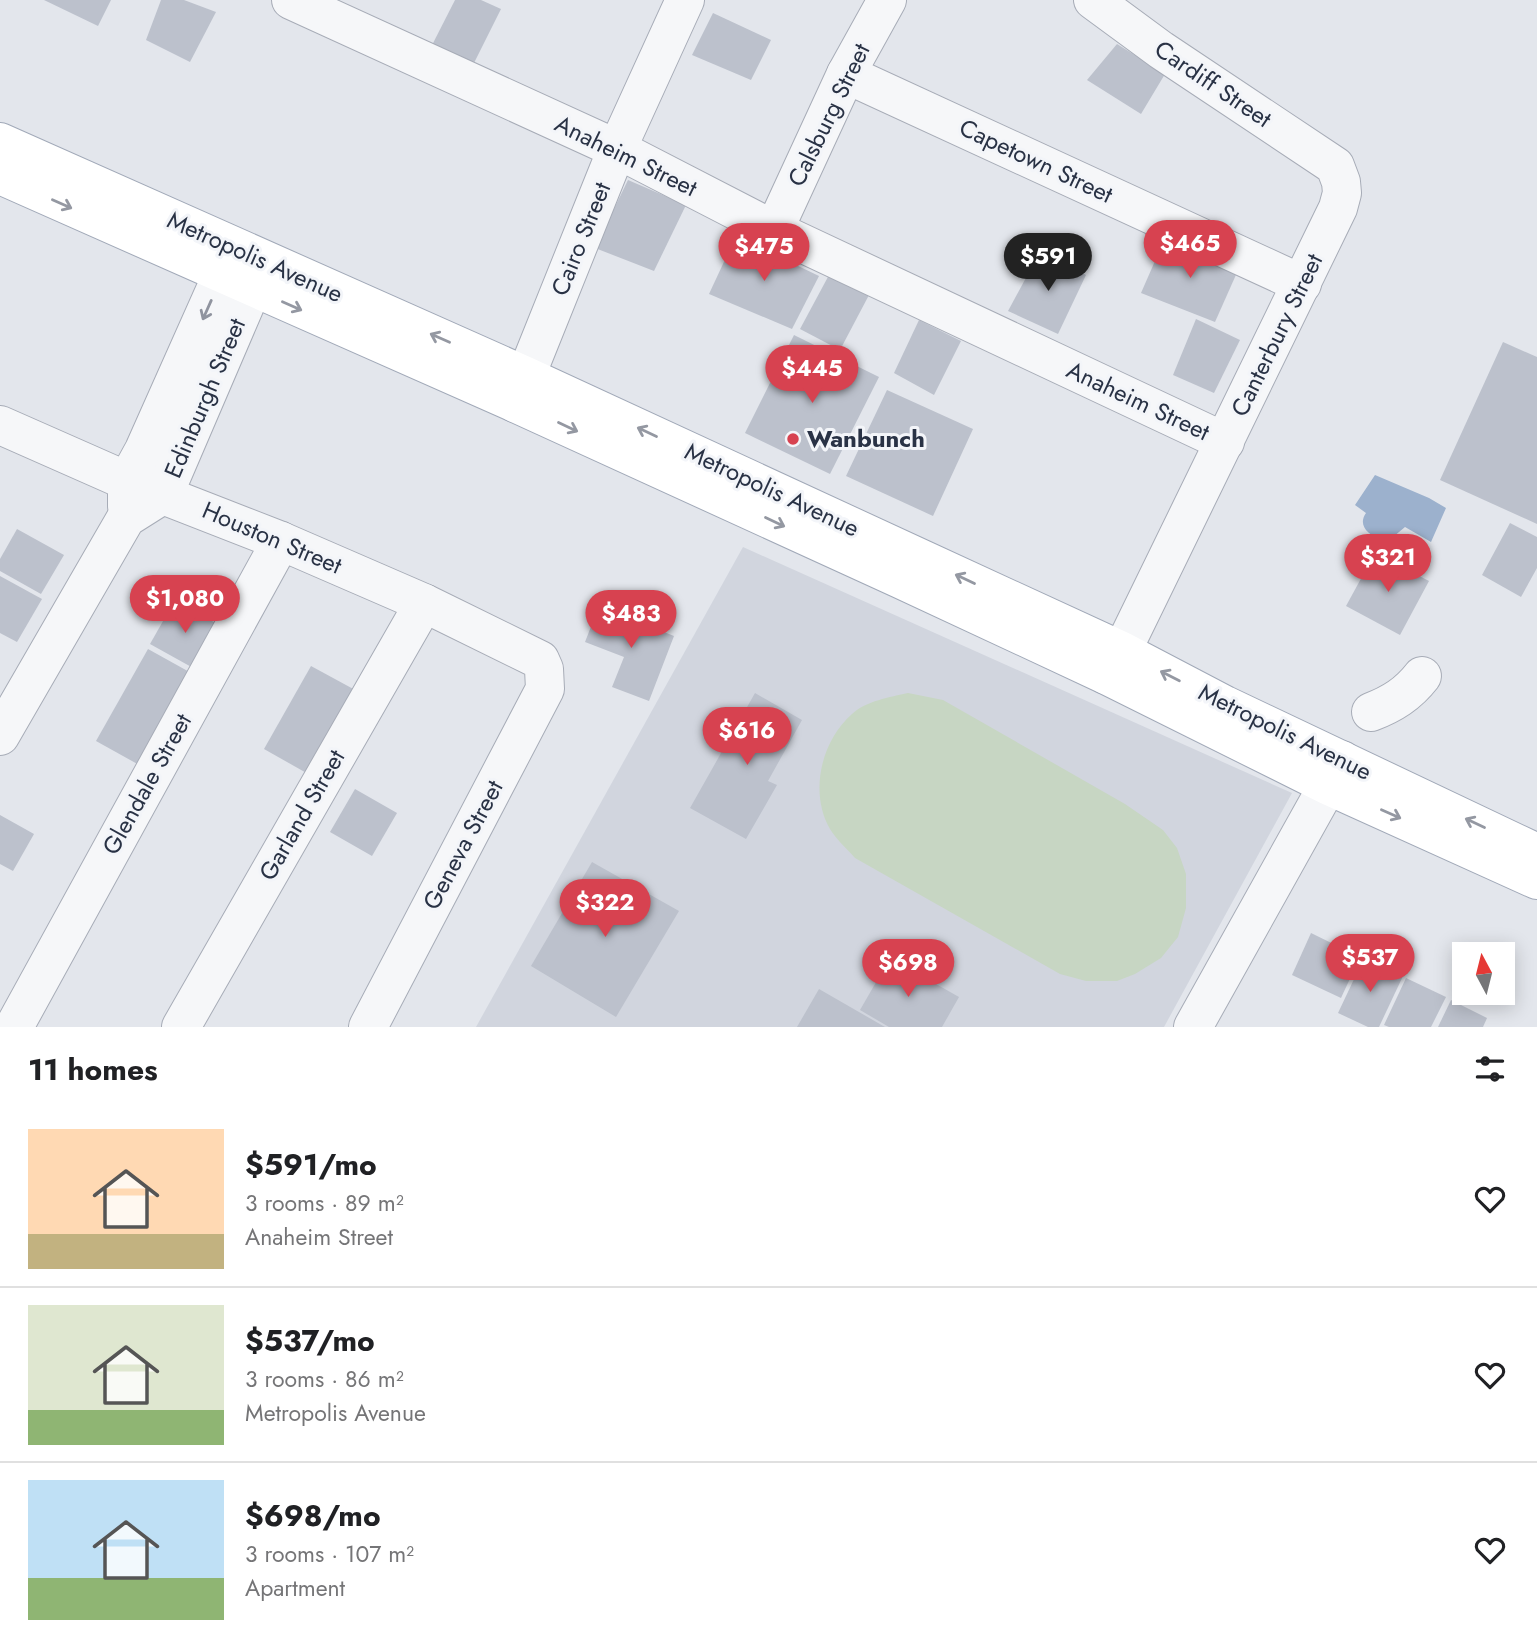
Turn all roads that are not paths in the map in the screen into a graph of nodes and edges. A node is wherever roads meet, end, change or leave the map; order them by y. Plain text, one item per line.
1 (291, 0) edge
2 (685, 0) edge
3 (887, 0) edge
4 (1093, 0) edge
5 (846, 74) junction
6 (0, 142) edge
7 (617, 149) junction
8 (1335, 166) joint
9 (0, 176) edge
10 (774, 230) junction
11 (243, 268) junction
12 (1302, 284) junction
13 (520, 390) junction
14 (0, 425) edge
15 (1225, 442) junction
16 (164, 494) junction
17 (127, 499) junction
18 (281, 541) junction
19 (424, 604) junction
20 (540, 660) joint
21 (1114, 663) junction
22 (1422, 676) dead end
23 (1371, 712) dead end
24 (0, 736) edge
25 (1336, 773) junction
26 (1537, 853) edge
27 (1537, 880) edge
28 (14, 1027) edge
29 (181, 1027) edge
30 (368, 1027) edge
31 (1193, 1027) edge

1 - 7 street, Anaheim Street
2 - 7 street, Cairo Street
3 - 5 street, Calsburg Street
4 - 8 street, Cardiff Street
5 - 10 street, Calsburg Street
5 - 12 street, Capetown Street
6 - 11 main road, Metropolis Avenue
7 - 10 street, Anaheim Street
7 - 13 street, Cairo Street
8 - 12 street, Canterbury Street
9 -> 11 main road, Metropolis Avenue
10 - 15 street, Anaheim Street
11 - 13 main road, Metropolis Avenue
11 - 16 street, Edinburgh Street
11 -> 17 street, Edinburgh Street
12 - 15 street, Canterbury Street
13 - 21 main road, Metropolis Avenue
14 - 17 street, Houston Street
15 - 21 street, Canterbury Street
16 - 17 street, Houston Street
16 - 18 street, Houston Street
17 - 24 street, Edinburgh Street
18 - 19 street, Houston Street
18 - 28 street, Glendale Street
19 - 20 street, Houston Street
19 - 29 street, Garland Street
20 - 30 street, Geneva Street
21 - 25 main road, Metropolis Avenue
22 - 23 street
26 -> 25 main road, Metropolis Avenue
25 -> 27 main road, Metropolis Avenue
25 - 31 street

